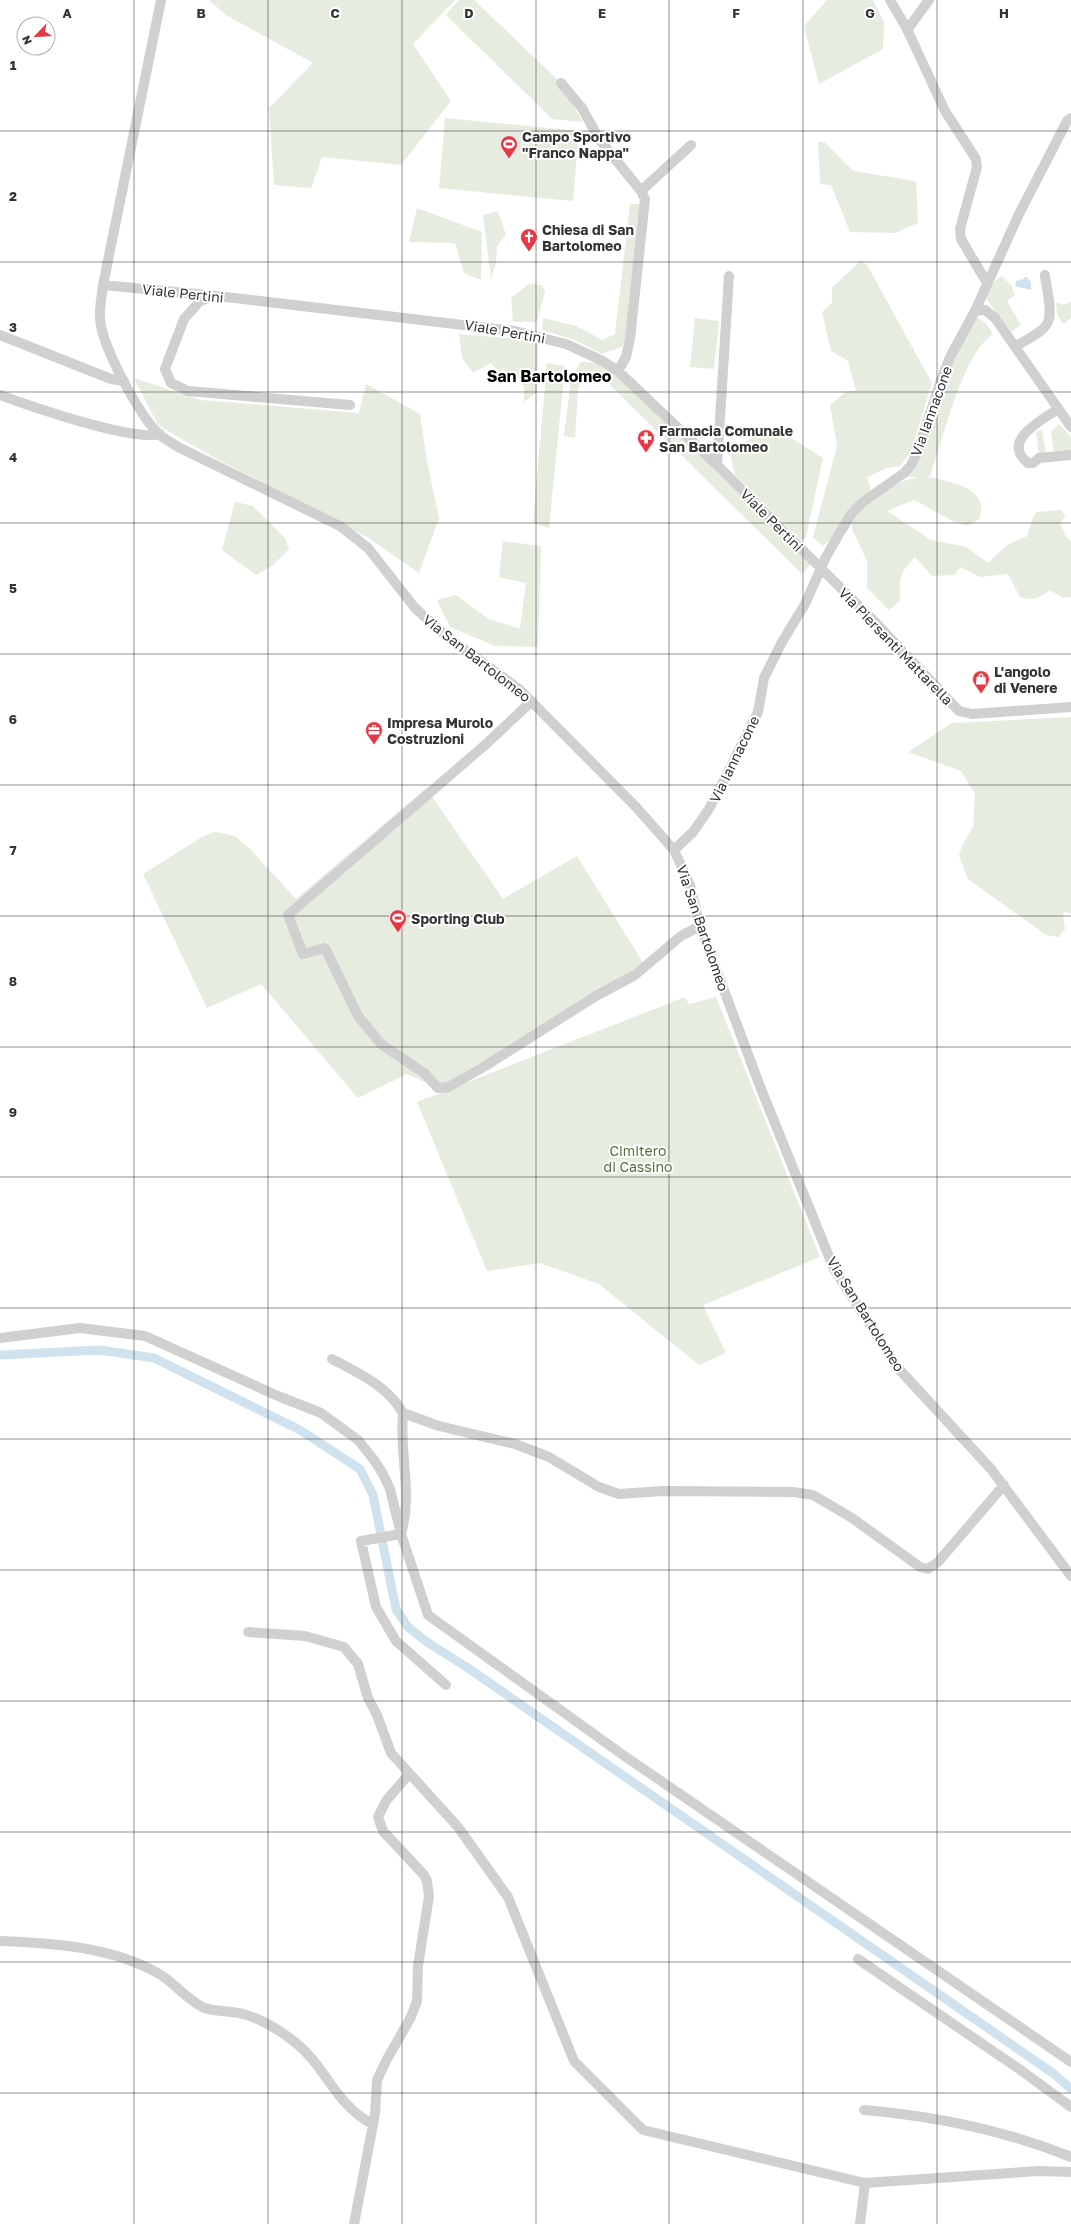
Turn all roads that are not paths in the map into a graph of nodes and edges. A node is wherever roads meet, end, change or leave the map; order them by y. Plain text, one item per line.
1 (161, 0) edge
2 (890, 0) edge
3 (929, 0) edge
4 (907, 30) junction
5 (561, 83) dead end
6 (1071, 119) edge
7 (691, 145) dead end
8 (641, 191) junction
9 (1045, 275) dead end
10 (729, 276) dead end
11 (987, 283) junction
12 (103, 285) junction
13 (217, 296) junction
14 (976, 311) junction
15 (0, 336) edge
16 (1016, 346) junction
17 (618, 371) junction
18 (124, 381) junction
19 (0, 395) edge
20 (350, 405) dead end
21 (1058, 409) junction
22 (1071, 427) edge
23 (160, 434) junction
24 (1071, 455) edge
25 (717, 465) junction
26 (820, 568) junction
27 (532, 701) junction
28 (1071, 706) edge
29 (674, 850) junction
30 (700, 926) junction
31 (0, 1338) edge
32 (332, 1359) dead end
33 (403, 1413) junction
34 (1004, 1485) junction
35 (401, 1534) junction
36 (1071, 1576) edge
37 (248, 1632) dead end
38 (446, 1685) dead end
39 (409, 1774) junction
40 (0, 1940) edge
41 (858, 1959) dead end
42 (1071, 2062) edge
43 (1071, 2107) edge
44 (864, 2110) dead end
45 (372, 2124) junction
46 (1071, 2157) edge
47 (1071, 2172) edge
48 (865, 2182) junction
49 (354, 2224) edge
50 (860, 2224) edge

1 - 12 street, Via San Bartolomeo
2 - 4 street
3 - 4 street
4 - 11 street
5 - 8 street
6 - 11 street, Via Iannacone
7 - 8 street
8 - 17 street
9 - 16 street
10 - 25 street
11 - 14 street, Via Iannacone
12 - 13 street, Viale Pertini
12 - 18 street, Via San Bartolomeo
13 - 17 street, Viale Pertini
13 - 20 street
14 - 16 street
14 - 26 street, Via Iannacone
15 - 18 street
16 - 21 street
17 - 25 street, Viale Pertini
18 - 23 street, Via San Bartolomeo
19 - 23 street
21 - 22 street
21 - 24 street
23 - 27 street, Via San Bartolomeo
25 - 26 street, Viale Pertini
26 - 28 street, Via Piersanti Mattarella
26 - 29 street, Via Iannacone
27 - 29 street, Via San Bartolomeo
27 - 30 street
29 - 30 street, Via San Bartolomeo
30 - 34 street, Via San Bartolomeo
31 - 35 street
32 - 33 street
33 - 34 street
33 - 35 street
34 - 36 street, Via San Bartolomeo
35 - 38 street
35 - 42 street
37 - 39 street
39 - 45 street
39 - 48 street
40 - 45 street
41 - 43 street
44 - 46 street
45 - 49 street
47 - 48 street
48 - 50 street

